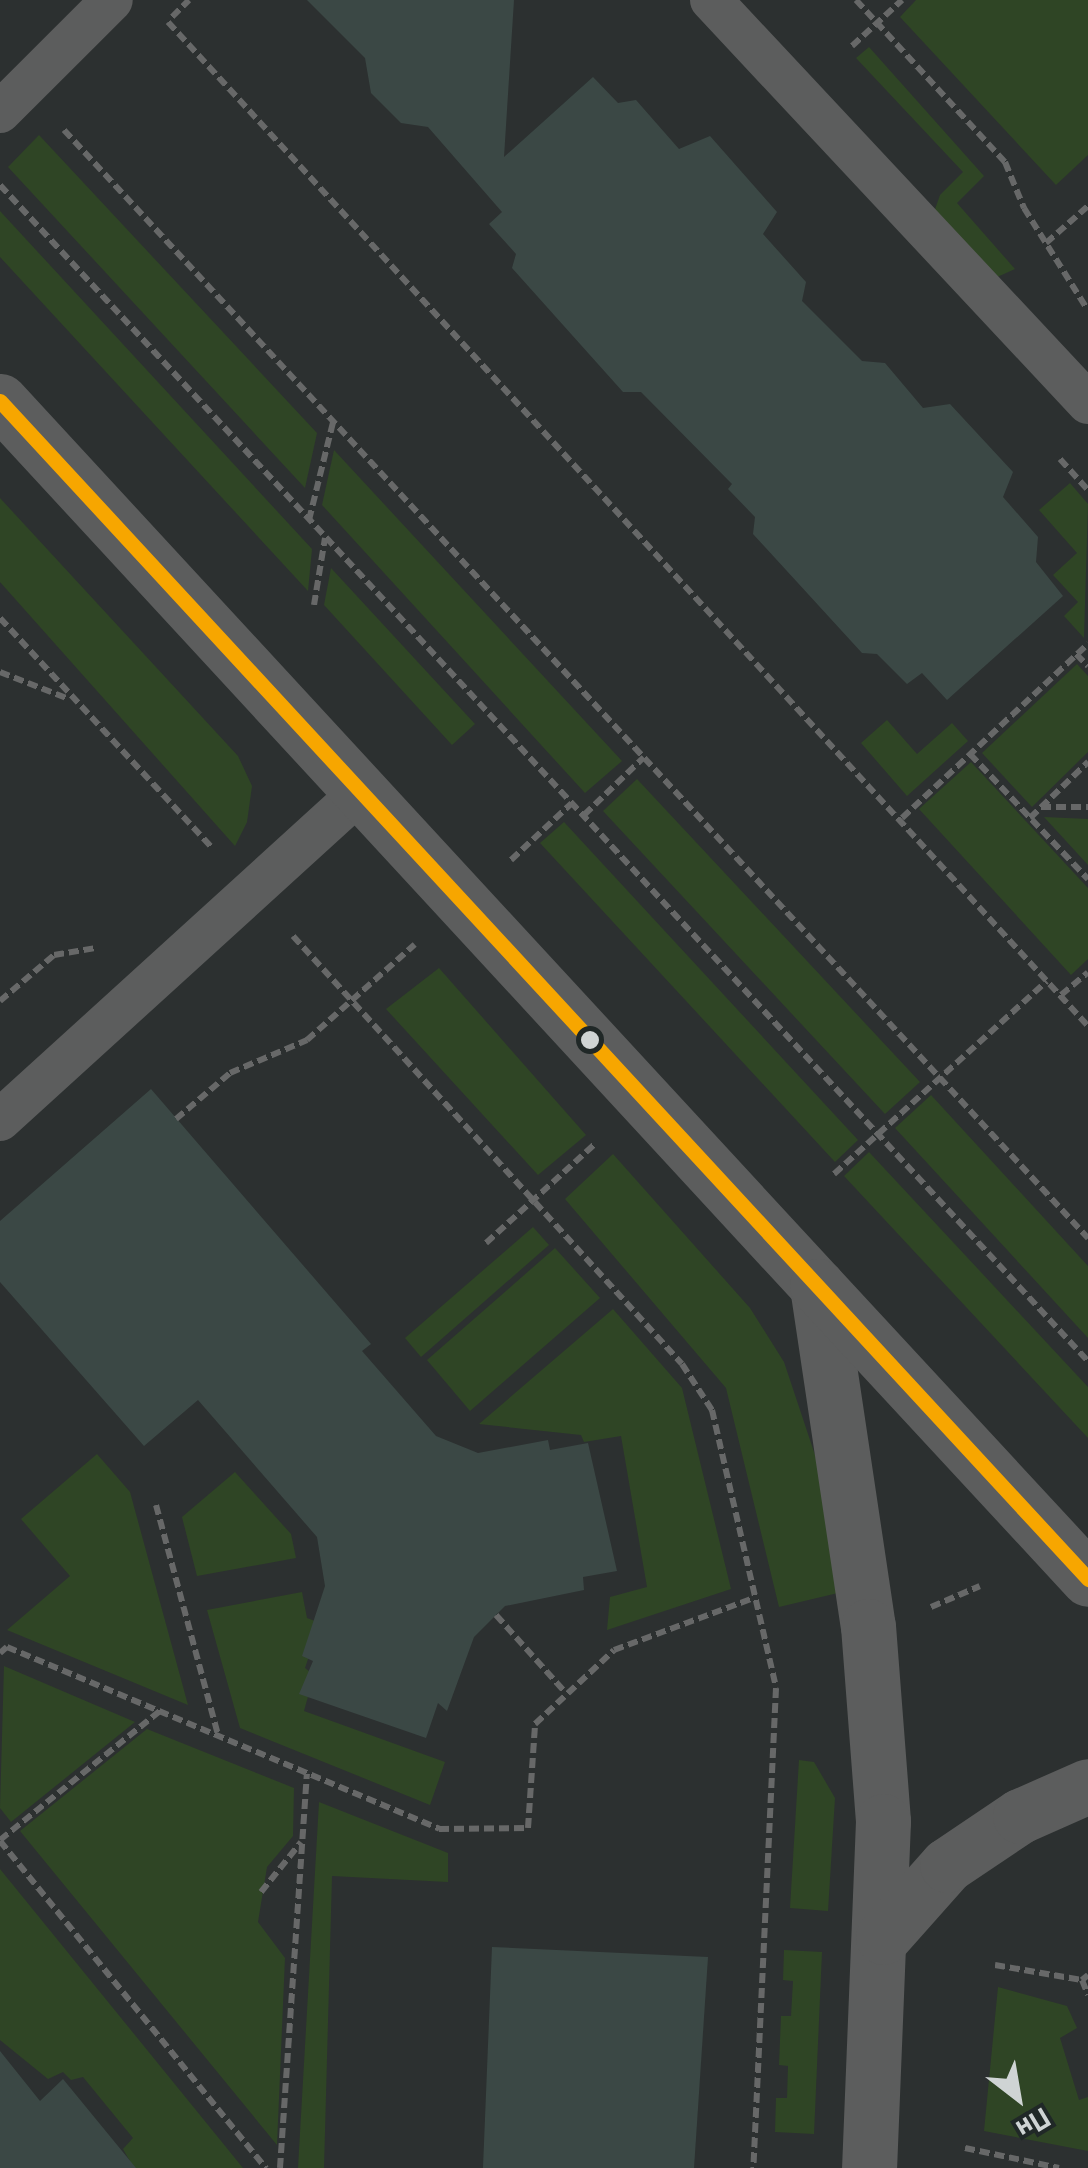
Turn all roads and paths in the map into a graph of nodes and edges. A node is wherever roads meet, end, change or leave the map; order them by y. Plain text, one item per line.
1 (112, 0) edge
2 (189, 0) edge
3 (711, 0) edge
4 (856, 0) edge
5 (902, 0) edge
6 (157, 10) dead end
7 (167, 21) junction
8 (877, 22) junction
9 (852, 46) dead end
10 (13, 100) edge
11 (0, 185) edge
12 (1088, 206) edge
13 (1046, 243) junction
14 (1088, 310) edge
15 (0, 401) edge
16 (1088, 402) edge
17 (333, 421) junction
18 (309, 520) junction
19 (325, 537) junction
20 (314, 606) dead end
21 (0, 618) edge
22 (1088, 644) edge
23 (1076, 654) junction
24 (1088, 666) edge
25 (0, 672) edge
26 (74, 702) junction
27 (970, 754) junction
28 (644, 756) junction
29 (1088, 762) edge
30 (361, 792) junction
31 (1041, 807) junction
32 (1088, 807) edge
33 (584, 816) junction
34 (902, 818) junction
35 (1030, 818) junction
36 (222, 858) dead end
37 (1088, 879) edge
38 (286, 929) dead end
39 (107, 946) dead end
40 (1088, 972) edge
41 (1047, 981) junction
42 (1061, 996) junction
43 (353, 999) junction
44 (0, 1001) edge
45 (1088, 1026) edge
46 (942, 1077) junction
47 (645, 1098) junction
48 (176, 1119) dead end
49 (0, 1120) edge
50 (880, 1134) junction
51 (834, 1174) dead end
52 (535, 1198) junction
53 (1088, 1238) edge
54 (486, 1244) dead end
55 (818, 1286) junction
56 (1088, 1360) edge
57 (156, 1505) dead end
58 (1088, 1578) edge
59 (754, 1598) junction
60 (496, 1615) dead end
61 (0, 1653) edge
62 (566, 1694) junction
63 (160, 1712) junction
64 (218, 1735) junction
65 (308, 1774) junction
66 (1088, 1786) edge
67 (0, 1841) edge
68 (302, 1841) junction
69 (261, 1892) dead end
70 (883, 1937) junction
71 (995, 1965) dead end
72 (1085, 1978) edge
73 (1088, 1995) edge
74 (965, 2148) dead end
75 (266, 2168) edge
76 (280, 2168) edge
77 (753, 2168) edge
78 (869, 2168) edge
79 (1059, 2168) edge

1 - 10 lane
2 - 7 path
3 - 16 lane
4 - 8 path
5 - 8 path
6 - 7 path
7 - 34 path
8 - 9 path
8 - 13 path
10 - 17 path
11 - 18 path
12 - 13 path
13 - 14 path
15 - 30 street
17 - 18 path
17 - 28 path
18 - 19 path
19 - 20 path
19 - 33 path
21 - 26 path
22 - 23 path
23 - 24 path
23 - 27 path
25 - 26 path
26 - 36 path
27 - 34 path
27 - 35 path
28 - 33 path
28 - 46 path
29 - 31 path
30 - 47 street
30 - 49 lane
31 - 32 path
31 - 35 path
33 - 50 path
34 - 41 path
35 - 37 path
38 - 43 path
39 - 44 path
40 - 42 path
41 - 42 path
41 - 46 path
42 - 45 path
43 - 48 path
43 - 52 path
46 - 50 path
46 - 53 path
47 - 52 path
47 - 55 street
50 - 51 path
50 - 56 path
52 - 54 path
52 - 59 path
55 - 58 street
55 - 70 street
57 - 64 path
59 - 62 path
59 - 77 path
60 - 62 path
61 - 63 path
62 - 65 path
63 - 64 path
63 - 67 path
64 - 65 path
65 - 68 path
66 - 70 street
67 - 75 path
68 - 69 path
68 - 76 path
70 - 78 street
71 - 72 path
72 - 73 path
74 - 79 path

